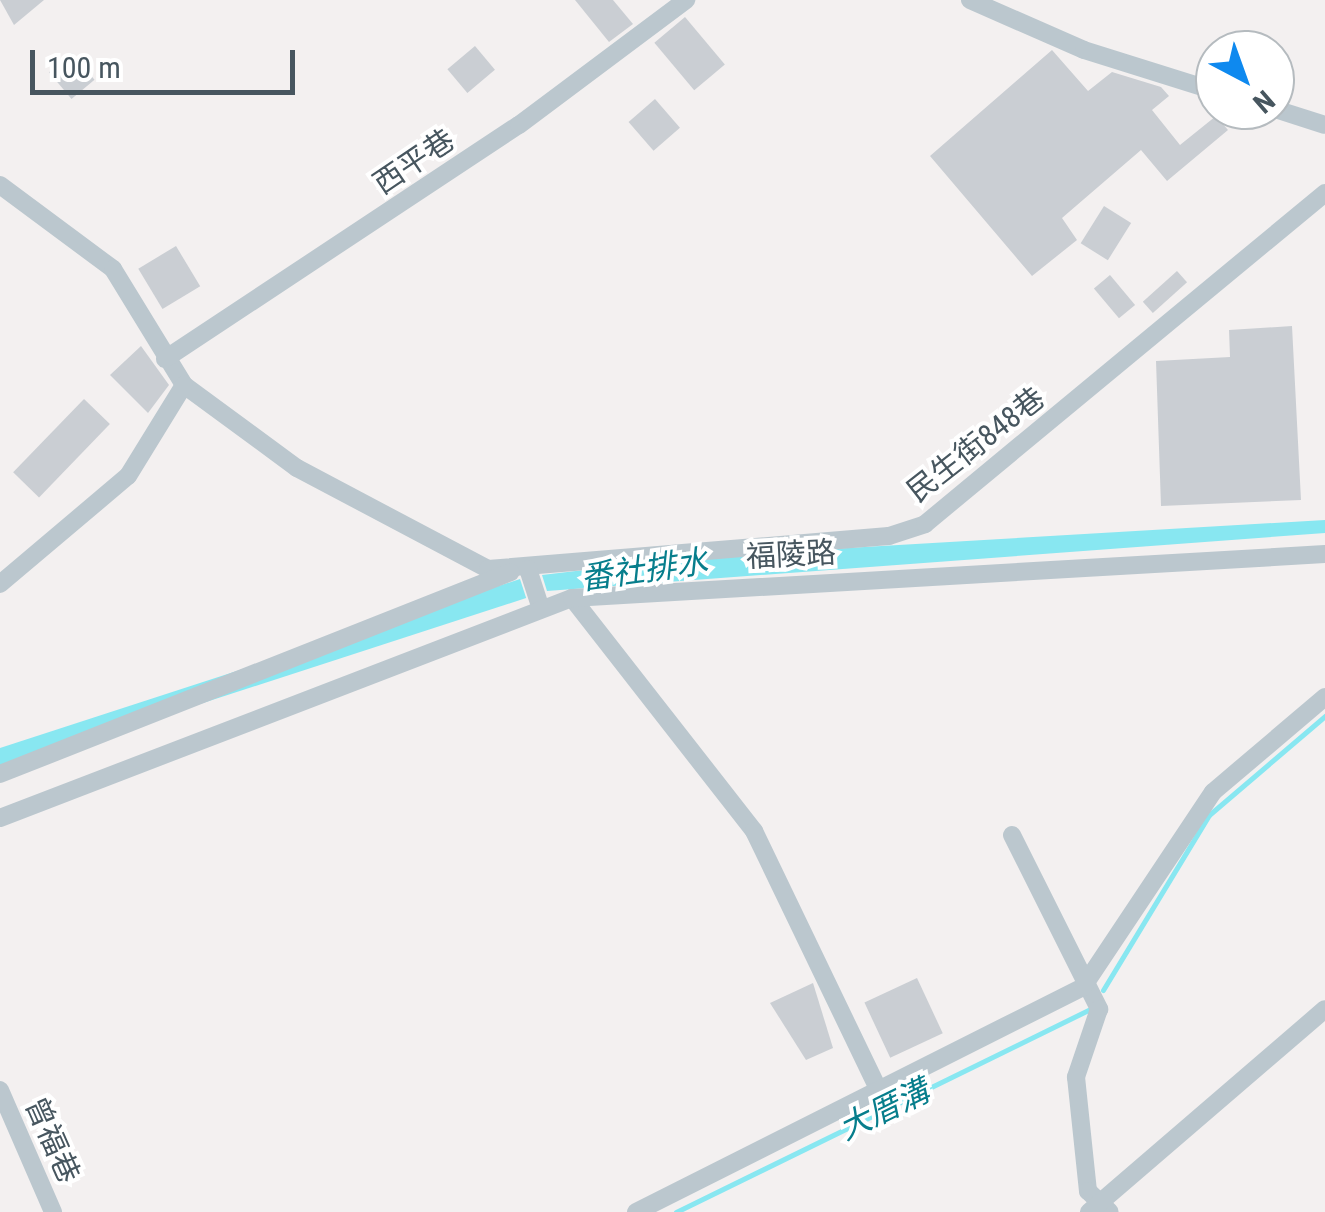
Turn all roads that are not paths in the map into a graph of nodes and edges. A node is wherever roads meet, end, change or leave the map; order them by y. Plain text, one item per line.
1 (686, 0) edge
2 (970, 0) edge
3 (1195, 85) edge
4 (1295, 115) edge
5 (1325, 125) edge
6 (0, 185) edge
7 (1325, 193) edge
8 (165, 359) junction
9 (184, 385) junction
10 (1325, 554) edge
11 (524, 569) junction
12 (0, 584) edge
13 (572, 598) junction
14 (540, 606) junction
15 (1325, 697) edge
16 (0, 774) edge
17 (0, 818) edge
18 (1012, 835) dead end
19 (1083, 987) junction
20 (1325, 1009) edge
21 (0, 1090) edge
22 (881, 1095) junction
23 (1099, 1208) edge
24 (53, 1212) edge
25 (636, 1212) edge

1 - 8 street, 西平巷
2 - 3 street
4 - 5 street
6 - 8 street
7 - 11 street, 民生街848巷
8 - 9 street
9 - 11 street
9 - 12 street
10 - 13 street, 福陵路
11 - 14 street
11 - 16 street
13 - 14 street, 福陵路
13 - 22 street
14 - 17 street, 福陵路
15 - 19 street
18 - 19 street
19 - 22 street
19 - 23 street
20 - 23 street
21 - 24 street, 曾福巷
22 - 25 street

